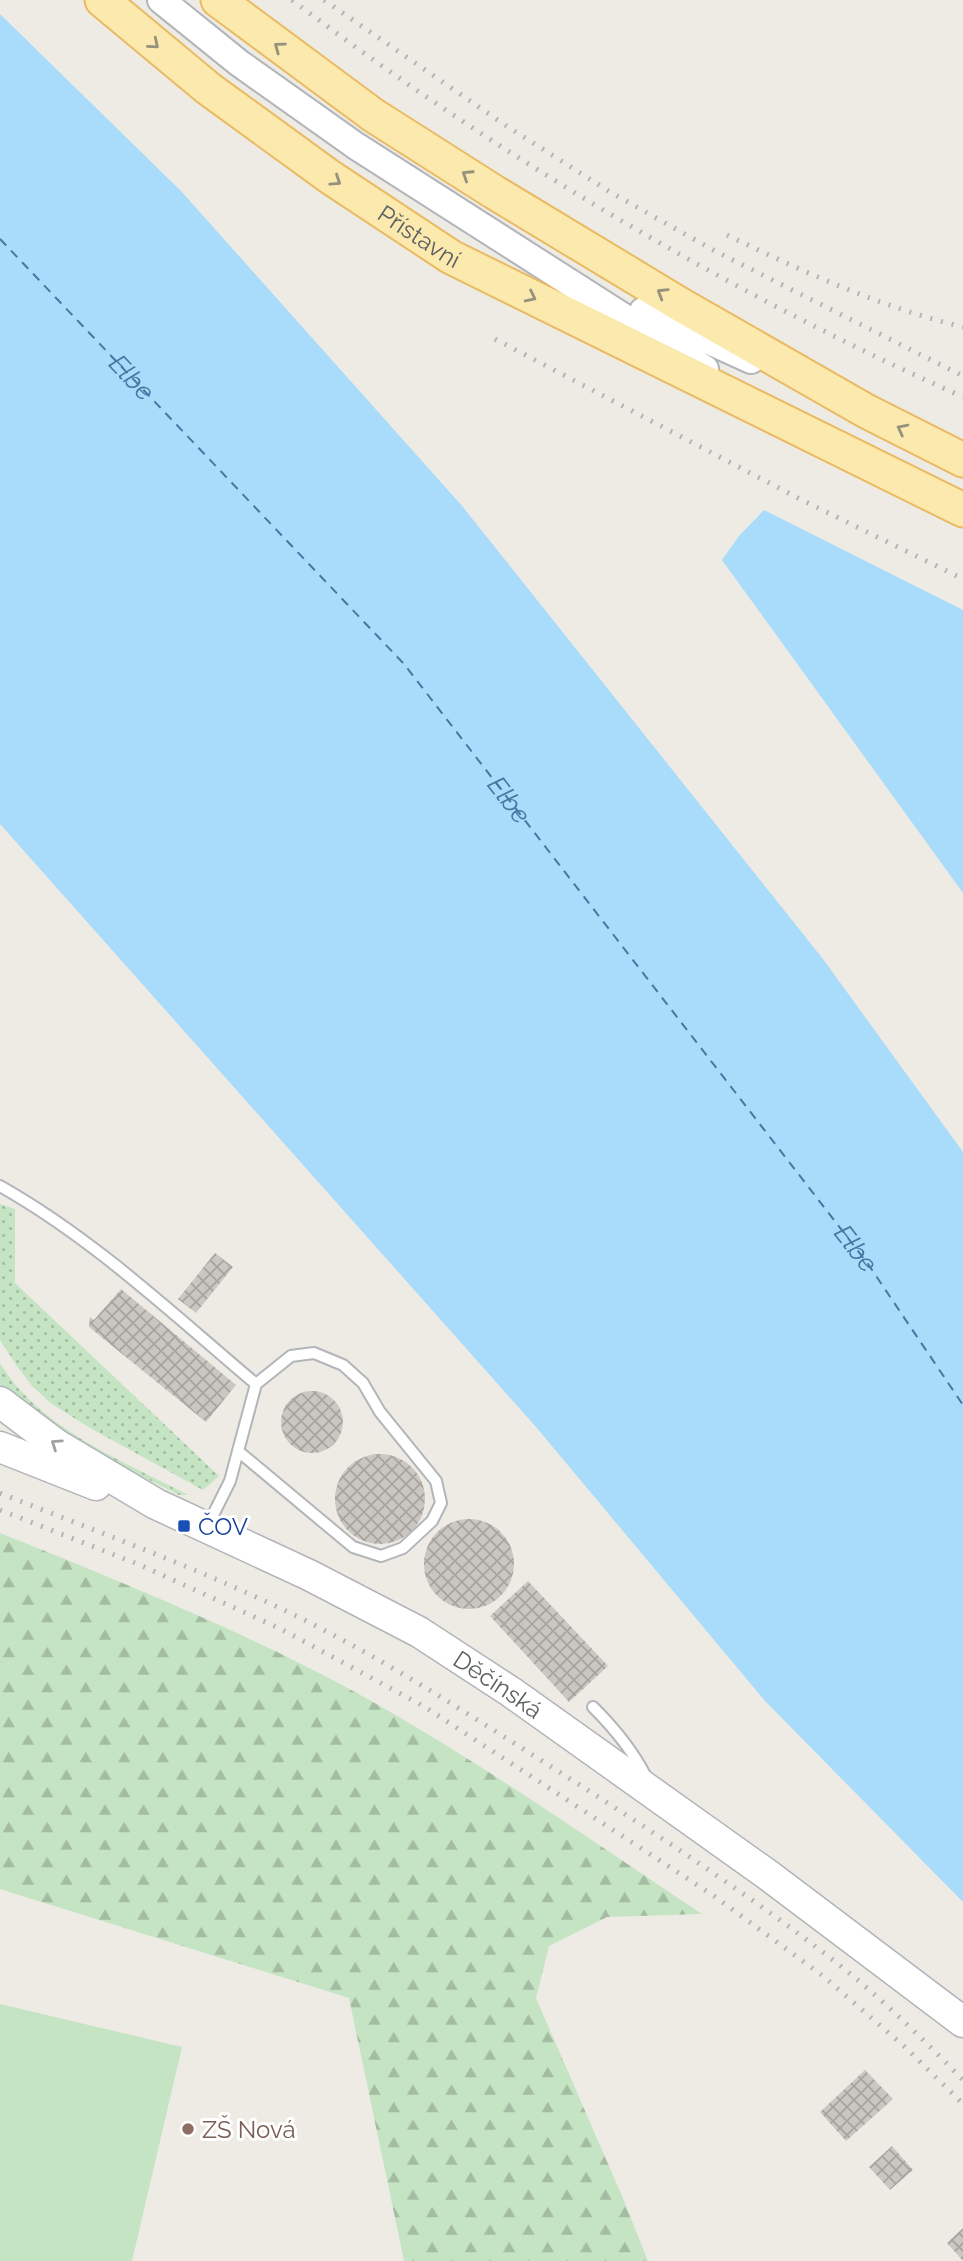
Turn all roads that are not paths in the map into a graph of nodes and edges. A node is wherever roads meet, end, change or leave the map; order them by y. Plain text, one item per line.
1 (102, 0) edge
2 (161, 0) edge
3 (218, 0) edge
4 (477, 224) junction
5 (866, 411) junction
6 (773, 415) junction
7 (963, 460) edge
8 (963, 510) edge
9 (0, 1186) edge
10 (256, 1384) junction
11 (0, 1402) edge
12 (0, 1447) edge
13 (238, 1451) junction
14 (156, 1504) junction
15 (207, 1527) junction
16 (593, 1707) dead end
17 (655, 1796) junction
18 (963, 2022) edge

1 -> 6 main road, Přístavní
2 - 4 street, Přístavní
5 -> 3 main road, Přístavní
4 - 5 street, Přístavní
4 - 6 street, Přístavní
7 -> 5 main road, Přístavní
6 - 8 main road, Přístavní
9 - 10 lane
10 - 13 lane
10 - 13 lane
14 -> 11 main road, Děčínská
12 - 14 main road
13 - 15 lane
14 - 15 main road, Děčínská
15 - 17 main road, Děčínská
16 - 17 lane
17 - 18 main road, Děčínská

